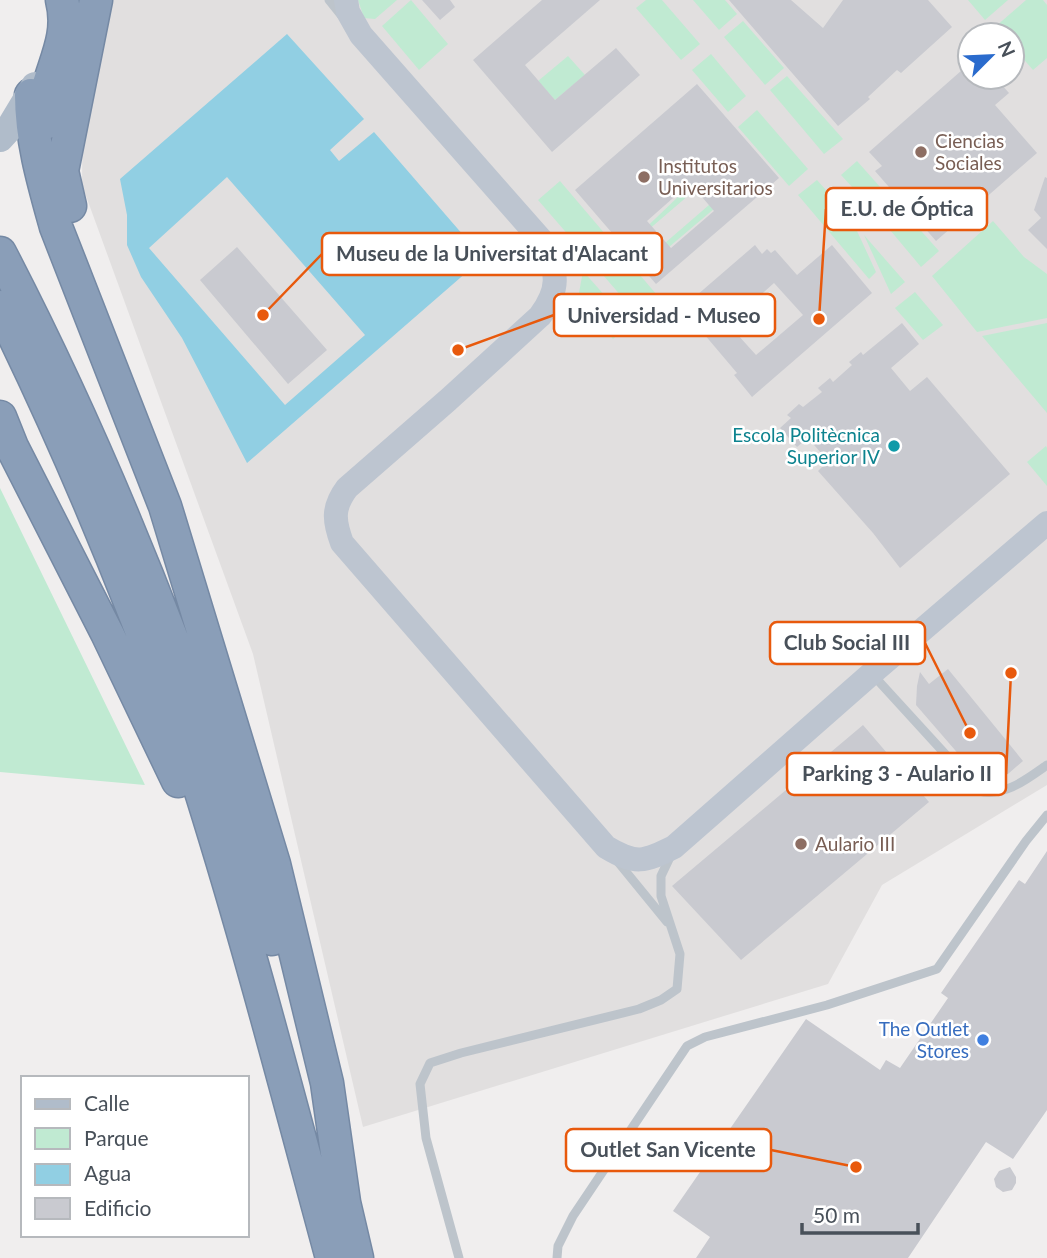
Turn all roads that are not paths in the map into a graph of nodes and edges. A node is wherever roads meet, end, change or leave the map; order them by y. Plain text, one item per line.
1 (61, 0) edge
2 (96, 0) edge
3 (329, 0) edge
4 (346, 0) edge
5 (361, 35) junction
6 (31, 95) junction
7 (0, 138) edge
8 (0, 253) edge
9 (0, 307) edge
10 (106, 350) junction
11 (0, 417) edge
12 (6, 439) edge
13 (1047, 523) edge
14 (872, 673) junction
15 (1047, 765) edge
16 (1047, 815) edge
17 (606, 847) junction
18 (674, 847) junction
19 (237, 913) junction
20 (669, 925) junction
21 (344, 1202) junction
22 (332, 1258) edge
23 (358, 1258) edge
24 (458, 1258) edge
25 (557, 1258) edge

1 - 6 main road
1 - 10 highway
2 - 10 highway
3 - 5 lane
4 - 5 street
5 - 17 street
6 - 7 main road
6 - 10 highway
8 - 21 highway
9 - 19 highway
10 - 21 highway
11 - 12 highway
12 - 19 highway
13 - 14 street
14 - 15 lane
14 - 18 street
16 - 25 lane
17 - 18 street
17 - 20 lane
18 - 20 lane
19 - 22 highway
20 - 24 lane
21 - 23 highway

